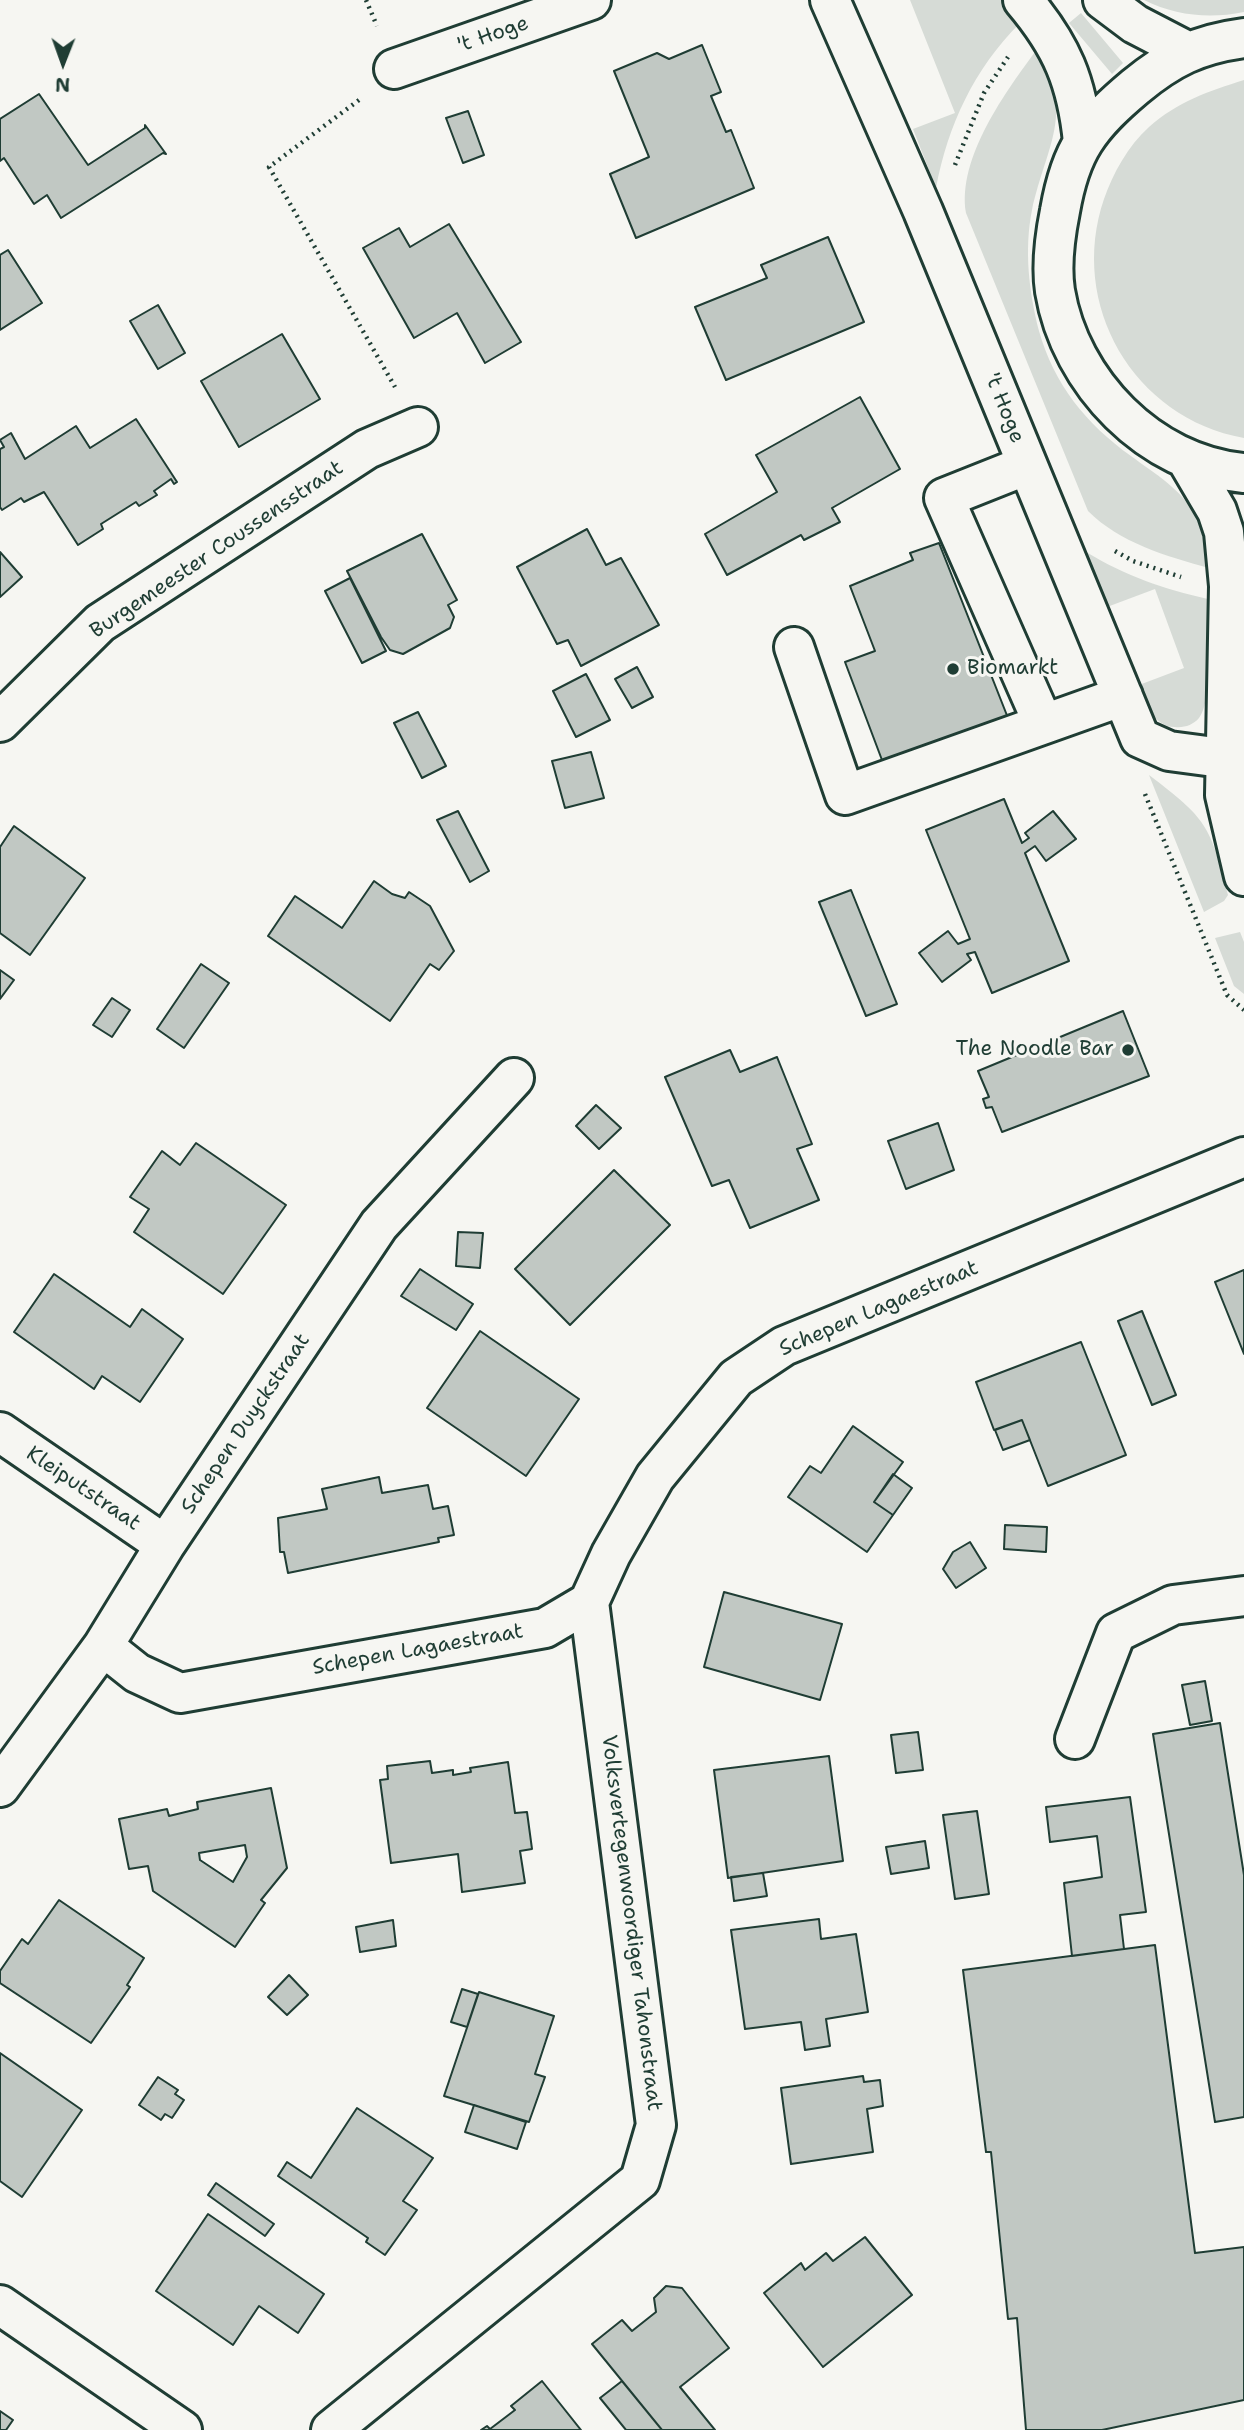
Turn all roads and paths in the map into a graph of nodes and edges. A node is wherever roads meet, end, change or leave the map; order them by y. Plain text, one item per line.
1 (591, 0) edge
2 (831, 0) edge
3 (1103, 0) edge
4 (1032, 10) edge
5 (1244, 38) edge
6 (1187, 51) junction
7 (394, 69) joint
8 (1083, 142) junction
9 (953, 172) dead end
10 (418, 427) joint
11 (1187, 460) junction
12 (1027, 465) junction
13 (1244, 473) edge
14 (1113, 550) dead end
15 (1229, 586) junction
16 (794, 646) dead end
17 (1123, 696) junction
18 (0, 722) edge
19 (1043, 723) junction
20 (1140, 738) junction
21 (1233, 761) edge
22 (1244, 876) edge
23 (1244, 1010) edge
24 (514, 1078) dead end
25 (1244, 1157) edge
26 (0, 1432) edge
27 (165, 1545) junction
28 (1244, 1596) edge
29 (589, 1602) junction
30 (103, 1646) junction
31 (1075, 1739) dead end
32 (0, 1787) edge
33 (0, 2305) edge
34 (182, 2430) edge
35 (331, 2430) edge

1 - 7 street, 't Hoge
2 - 12 street, 't Hoge
3 - 6 street
4 - 8 street
4 - 9 path
5 - 6 street
6 - 8 street
7 - 10 path
8 - 11 street
10 - 18 street, Burgemeester Coussensstraat
11 - 13 street
11 - 15 street
12 - 17 street, 't Hoge
12 - 19 street
14 - 15 path
15 - 21 street
16 - 19 street
17 - 19 street
17 - 20 street, 't Hoge
20 - 21 street
20 - 23 path
21 - 22 street
24 - 27 street, Schepen Duyckstraat
25 - 29 street, Schepen Lagaestraat
26 - 27 street, Kleiputstraat
27 - 30 street, Schepen Duyckstraat
28 - 31 street
29 - 30 street, Schepen Lagaestraat
29 - 35 street, Volksvertegenwoordiger Tahonstraat
30 - 32 street, Schepen Duyckstraat
33 - 34 street

